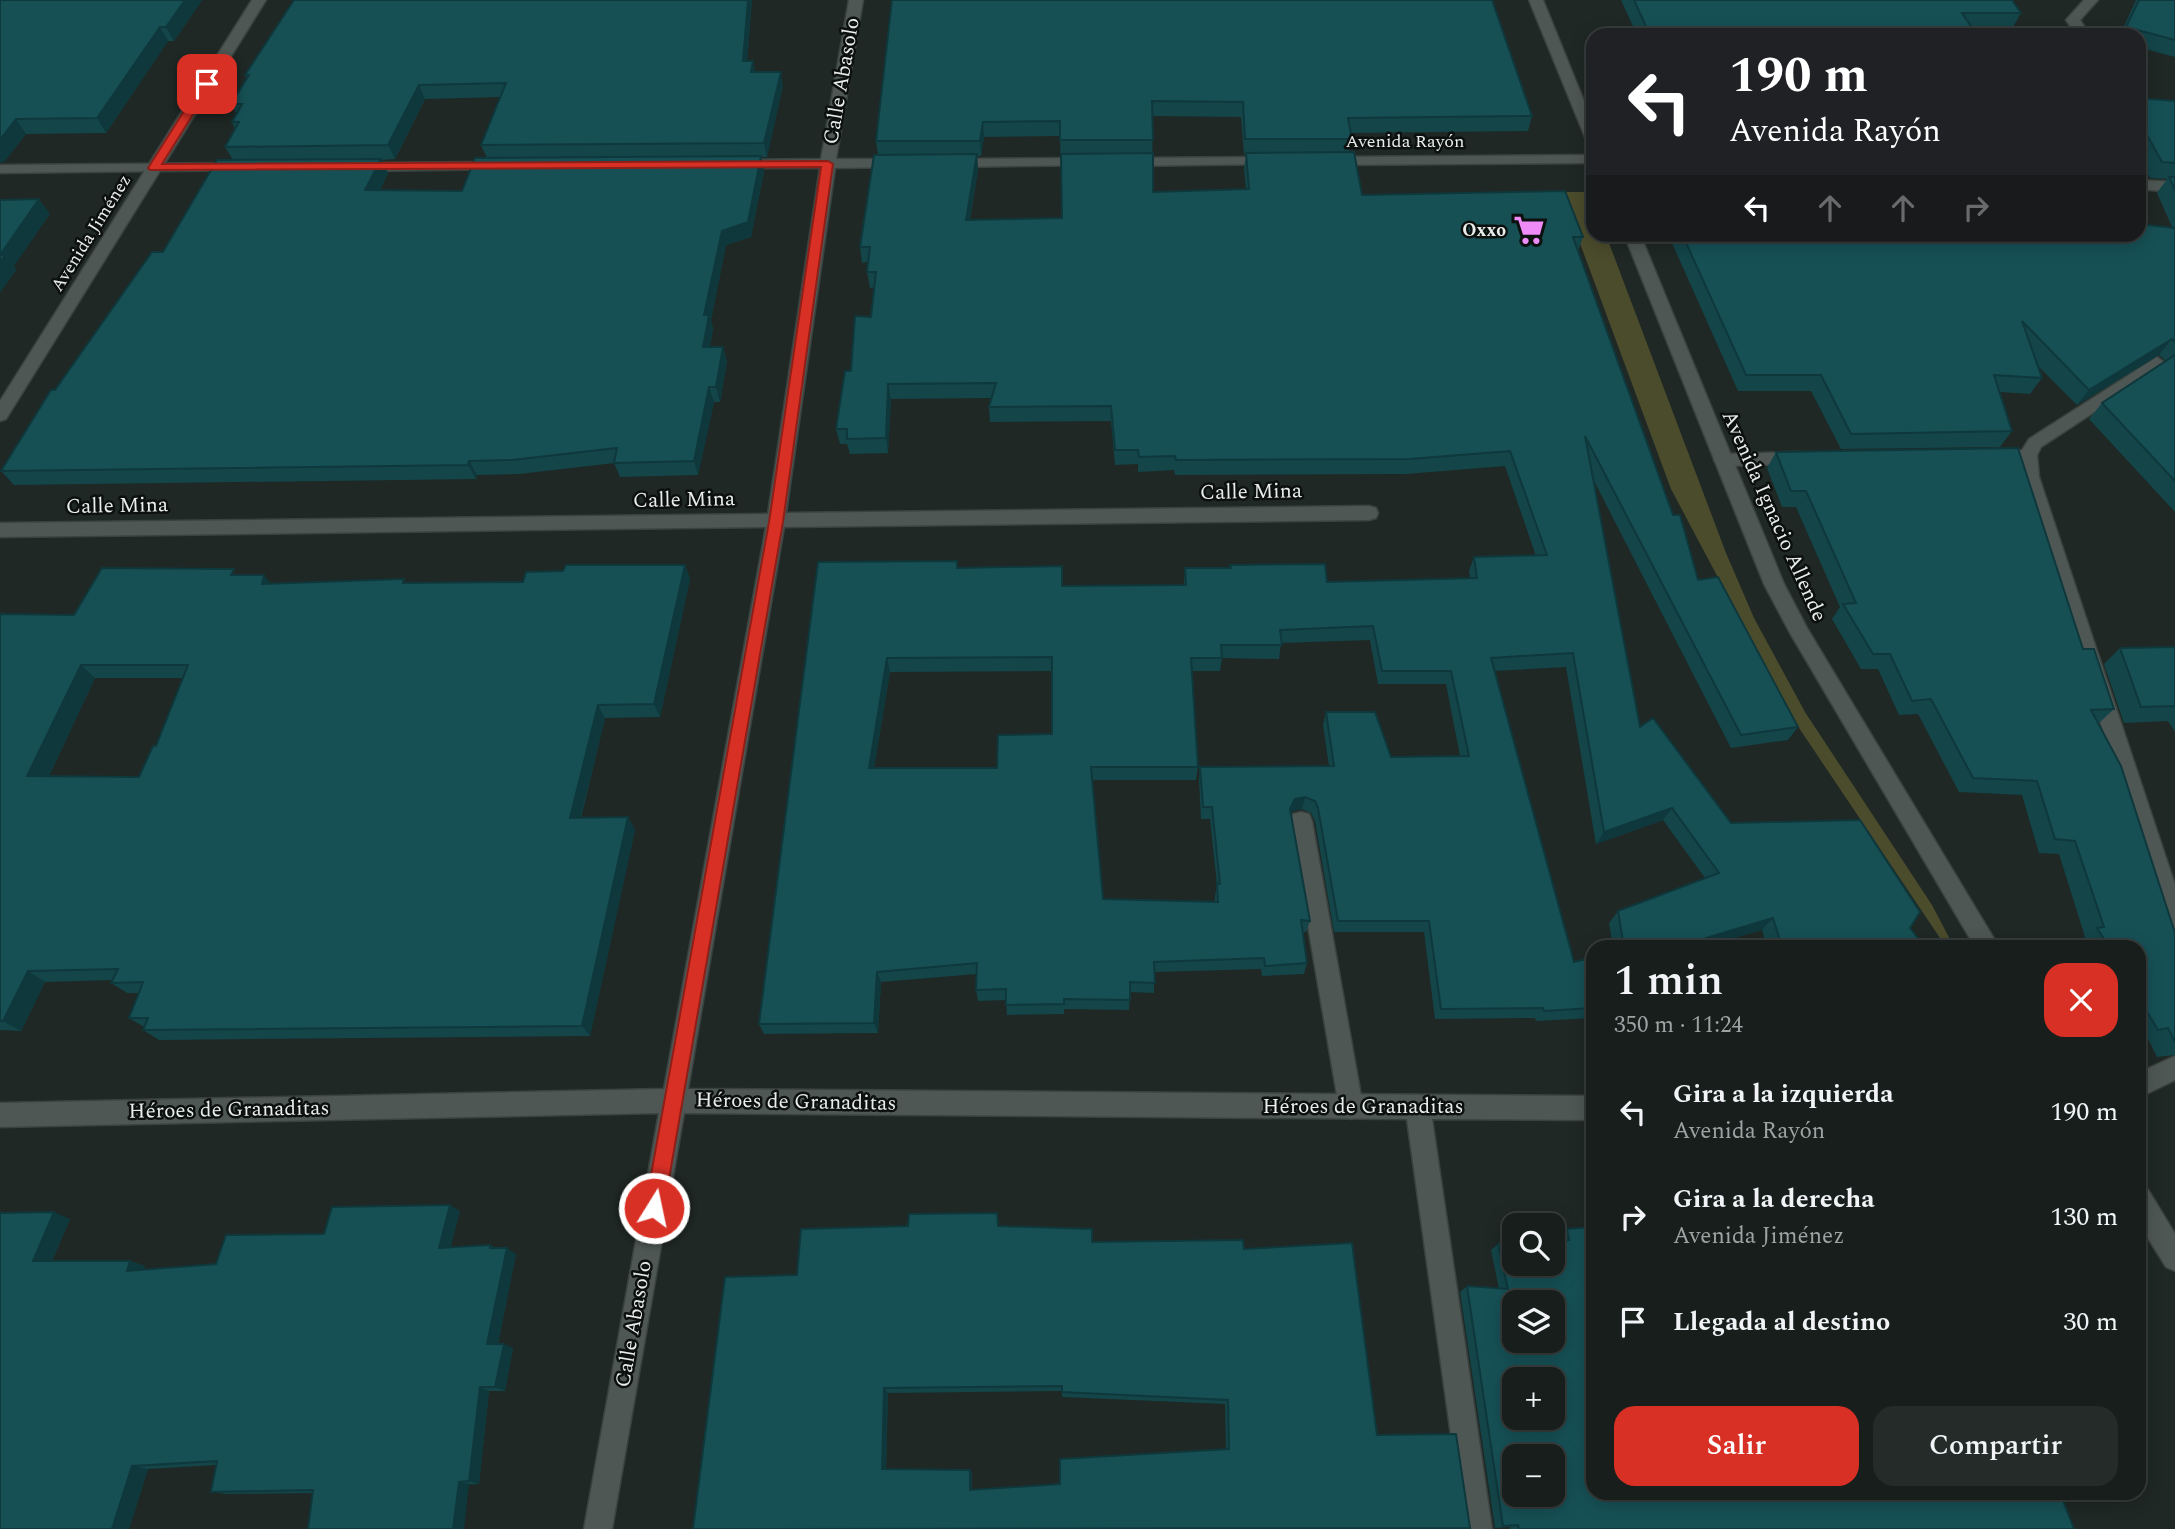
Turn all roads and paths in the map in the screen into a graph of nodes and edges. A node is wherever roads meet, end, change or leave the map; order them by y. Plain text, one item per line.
1 (259, 0) edge
2 (856, 0) edge
3 (1536, 0) edge
4 (2091, 0) edge
5 (2078, 28) edge
6 (1586, 122) edge
7 (1586, 159) edge
8 (1286, 161) edge
9 (1314, 161) edge
10 (911, 163) edge
11 (939, 163) edge
12 (718, 164) edge
13 (828, 164) junction
14 (511, 166) edge
15 (250, 167) edge
16 (346, 167) edge
17 (154, 168) junction
18 (0, 169) edge
19 (2146, 185) edge
20 (2175, 187) edge
21 (1635, 242) edge
22 (2157, 363) edge
23 (0, 415) edge
24 (2028, 455) junction
25 (1973, 456) edge
26 (1820, 458) edge
27 (1723, 460) junction
28 (1369, 513) dead end
29 (776, 522) junction
30 (0, 530) edge
31 (1301, 821) dead end
32 (2175, 919) edge
33 (1984, 940) edge
34 (2175, 1068) edge
35 (2146, 1082) edge
36 (673, 1101) junction
37 (1351, 1107) junction
38 (1418, 1108) junction
39 (1586, 1108) edge
40 (0, 1115) edge
41 (2146, 1210) edge
42 (2175, 1258) edge
43 (598, 1529) edge
44 (1478, 1529) edge

1 - 17 street, Avenida Jiménez
2 - 13 street, Calle Abasolo
3 - 6 street
4 - 5 street
7 - 9 street, Avenida Rayón
8 - 11 street
10 - 13 street
12 - 13 street
13 - 29 street, Calle Abasolo
14 - 16 street
15 - 17 street
17 - 18 street
17 - 23 street, Avenida Jiménez
19 - 20 street
21 - 27 street, Avenida Ignacio Allende
22 - 24 street
24 - 25 street
24 - 32 street
26 - 27 street
27 - 33 street, Avenida Ignacio Allende
28 - 29 street, Calle Mina
29 - 30 street, Calle Mina
29 - 36 street, Calle Abasolo
31 - 37 street
34 - 35 street
36 - 37 street, Héroes de Granaditas
36 - 40 street, Héroes de Granaditas
36 - 43 street, Calle Abasolo
37 - 38 street, Héroes de Granaditas
38 - 39 street, Héroes de Granaditas
38 - 44 street
41 - 42 street

